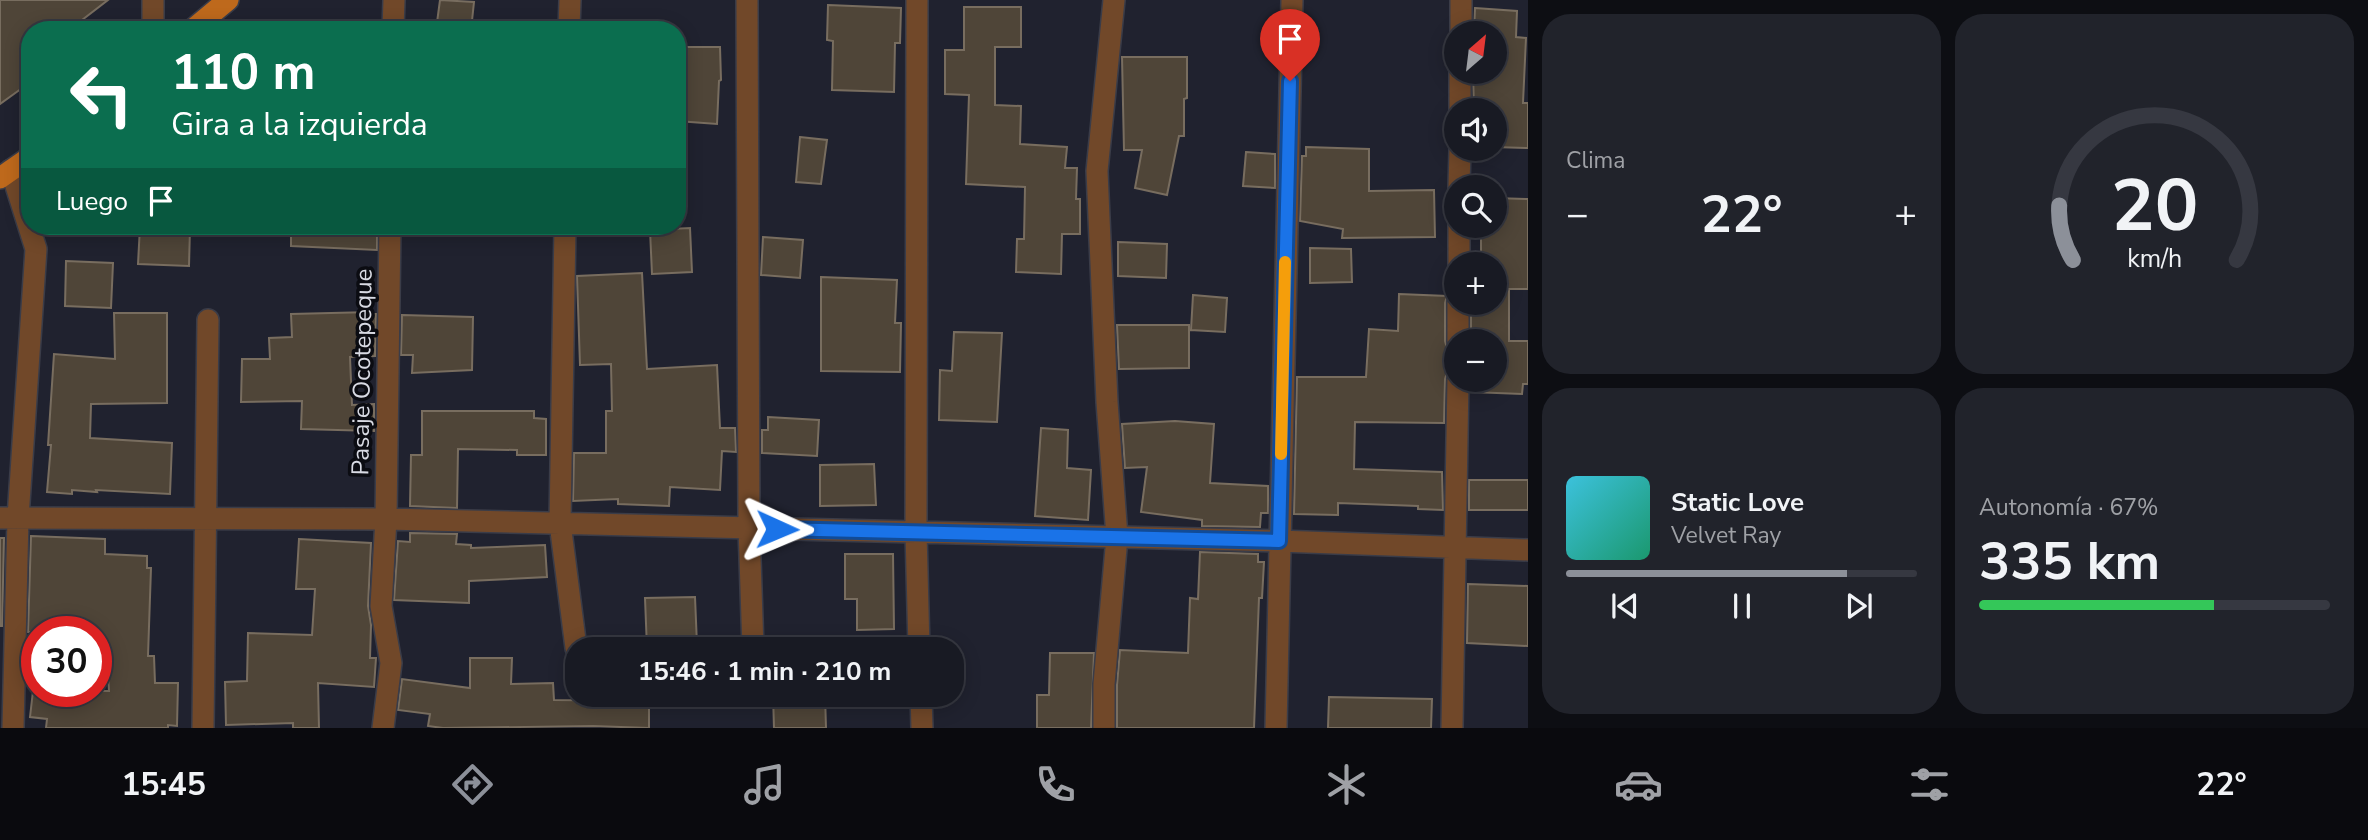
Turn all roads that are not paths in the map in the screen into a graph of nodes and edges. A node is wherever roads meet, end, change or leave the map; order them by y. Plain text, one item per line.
1 (153, 0) edge
2 (228, 0) edge
3 (394, 0) edge
4 (570, 0) edge
5 (747, 0) edge
6 (918, 0) edge
7 (1114, 0) edge
8 (1292, 0) edge
9 (1461, 0) edge
10 (153, 21) edge
11 (203, 21) edge
12 (393, 21) edge
13 (569, 21) edge
14 (1461, 21) edge
15 (21, 163) edge
16 (5, 174) edge
17 (21, 213) edge
18 (30, 235) edge
19 (390, 235) edge
20 (565, 235) edge
21 (208, 320) dead end
22 (1458, 392) edge
23 (9, 518) edge
24 (206, 518) junction
25 (386, 519) junction
26 (560, 523) junction
27 (749, 528) junction
28 (916, 532) junction
29 (1117, 537) junction
30 (1279, 541) junction
31 (1457, 546) junction
32 (1528, 550) edge
33 (575, 637) edge
34 (753, 637) edge
35 (919, 637) edge
36 (921, 707) edge
37 (13, 728) edge
38 (203, 728) edge
39 (383, 728) edge
40 (922, 728) edge
41 (1104, 728) edge
42 (1276, 728) edge
43 (1452, 728) edge

1 - 10 street
2 - 11 main road
3 - 12 street
4 - 13 street
5 - 27 street
6 - 28 street
7 - 29 street
8 - 30 street
9 - 14 street
15 - 16 main road
16 - 17 street
18 - 23 street
19 - 25 street, Pasaje Ocotepeque
20 - 26 street
21 - 24 street
22 - 31 street
23 - 24 street
23 - 37 street
24 - 25 street
24 - 38 street
25 - 26 street
25 - 39 street, Pasaje Ocotepeque
26 - 27 street
26 - 33 street
27 - 28 street
27 - 34 street
28 - 29 street
28 - 35 street
29 - 30 street
29 - 41 street
30 - 31 street
30 - 42 street
31 - 32 street
31 - 43 street
36 - 40 street

